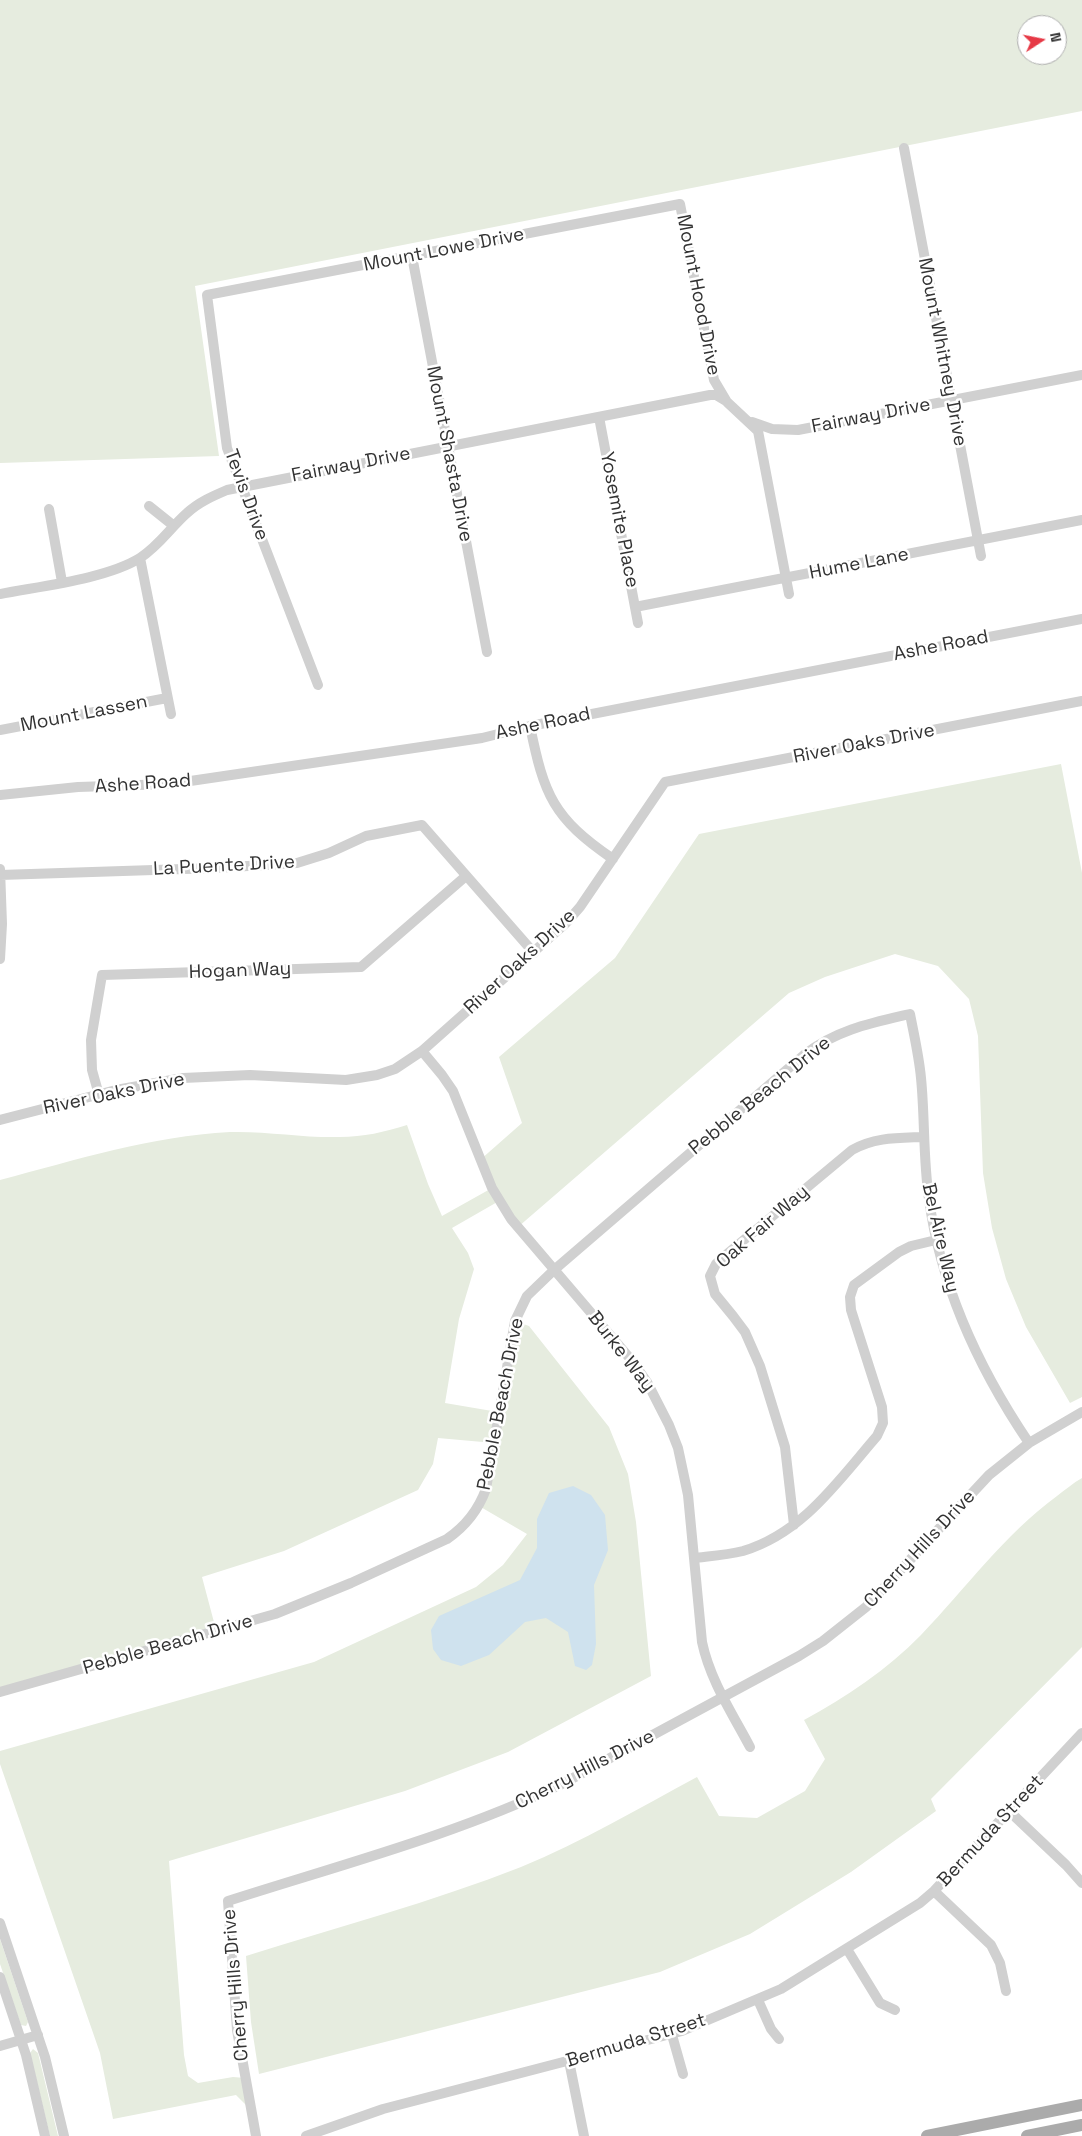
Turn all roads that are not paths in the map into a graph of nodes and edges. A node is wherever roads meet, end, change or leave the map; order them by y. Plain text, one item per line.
1 (904, 148) dead end
2 (680, 204) joint
3 (412, 256) junction
4 (207, 296) joint
5 (1082, 375) edge
6 (952, 400) junction
7 (727, 402) junction
8 (599, 417) junction
9 (749, 421) junction
10 (448, 446) junction
11 (242, 486) junction
12 (149, 506) dead end
13 (49, 509) dead end
14 (1082, 520) edge
15 (174, 526) junction
16 (978, 540) junction
17 (981, 556) dead end
18 (140, 558) junction
19 (786, 578) junction
20 (62, 582) junction
21 (0, 594) edge
22 (790, 594) dead end
23 (635, 607) junction
24 (1082, 619) edge
25 (638, 623) dead end
26 (487, 652) dead end
27 (318, 685) dead end
28 (167, 698) junction
29 (1082, 702) edge
30 (171, 714) dead end
31 (530, 726) junction
32 (0, 730) edge
33 (0, 795) edge
34 (613, 859) junction
35 (0, 869) edge
36 (0, 875) edge
37 (466, 876) junction
38 (534, 953) junction
39 (0, 959) edge
40 (910, 1014) joint
41 (422, 1051) junction
42 (98, 1095) junction
43 (0, 1120) edge
44 (923, 1137) junction
45 (936, 1240) junction
46 (554, 1270) junction
47 (1082, 1412) edge
48 (1029, 1443) junction
49 (794, 1526) junction
50 (694, 1558) junction
51 (0, 1692) edge
52 (724, 1697) junction
53 (1082, 1733) edge
54 (750, 1747) dead end
55 (1009, 1811) junction
56 (1082, 1883) edge
57 (934, 1891) junction
58 (0, 1923) edge
59 (847, 1949) junction
60 (0, 1978) edge
61 (1006, 1991) dead end
62 (758, 2000) junction
63 (895, 2010) dead end
64 (38, 2035) junction
65 (672, 2035) junction
66 (778, 2039) dead end
67 (21, 2040) junction
68 (0, 2046) edge
69 (570, 2062) junction
70 (684, 2074) dead end
71 (1082, 2105) edge
72 (1082, 2125) edge
73 (45, 2136) edge
74 (64, 2136) edge
75 (256, 2136) edge
76 (306, 2136) edge
77 (584, 2136) edge
78 (927, 2136) edge
79 (1027, 2136) edge

1 - 6 street, Mount Whitney Drive
2 - 3 street, Mount Lowe Drive
2 - 7 street, Mount Hood Drive
3 - 4 street, Mount Lowe Drive
3 - 10 street, Mount Shasta Drive
4 - 11 street, Tevis Drive
5 - 6 street, Fairway Drive
6 - 9 street, Fairway Drive
6 - 16 street, Mount Whitney Drive
7 - 8 street, Fairway Drive
7 - 9 street, Mount Hood Drive
8 - 10 street, Fairway Drive
8 - 23 street, Yosemite Place
9 - 19 street, Mount Hood Drive
10 - 11 street, Fairway Drive
10 - 26 street, Mount Shasta Drive
11 - 15 street, Fairway Drive
11 - 27 street, Tevis Drive
12 - 15 street
13 - 20 street
14 - 16 street, Hume Lane
15 - 18 street, Fairway Drive
16 - 17 street, Mount Whitney Drive
16 - 19 street, Hume Lane
18 - 20 street, Fairway Drive
18 - 28 street
19 - 22 street, Mount Hood Drive
19 - 23 street, Hume Lane
20 - 21 street, Fairway Drive
23 - 25 street, Yosemite Place
24 - 31 street, Ashe Road
28 - 30 street
28 - 32 street, Mount Lassen
29 - 34 street, River Oaks Drive
31 - 33 street, Ashe Road
31 - 34 street
34 - 38 street, River Oaks Drive
35 - 36 street
36 - 37 street, La Puente Drive
36 - 39 street
37 - 38 street, La Puente Drive
37 - 42 street, Hogan Way
38 - 41 street, River Oaks Drive
40 - 44 street, Bel Aire Way
40 - 46 street, Pebble Beach Drive
41 - 42 street, River Oaks Drive
41 - 46 street, Burke Way
42 - 43 street, River Oaks Drive
44 - 45 street, Bel Aire Way
44 - 49 street, Oak Fair Way
45 - 48 street, Bel Aire Way
45 - 49 street
46 - 50 street, Burke Way
46 - 51 street, Pebble Beach Drive
47 - 48 street, Cherry Hills Drive
48 - 52 street, Cherry Hills Drive
49 - 50 street
50 - 52 street, Burke Way
52 - 54 street, Burke Way
52 - 75 street, Cherry Hills Drive
53 - 55 street, Bermuda Street
55 - 56 street
55 - 57 street, Bermuda Street
57 - 59 street, Bermuda Street
57 - 61 street
58 - 64 street
59 - 62 street, Bermuda Street
59 - 63 street
60 - 67 street
62 - 65 street, Bermuda Street
62 - 66 street
64 - 67 street
64 - 74 street
65 - 69 street, Bermuda Street
65 - 70 street
67 - 68 street
67 - 73 street
69 - 76 street, Bermuda Street
69 - 77 street
71 - 78 main road
72 - 79 main road

